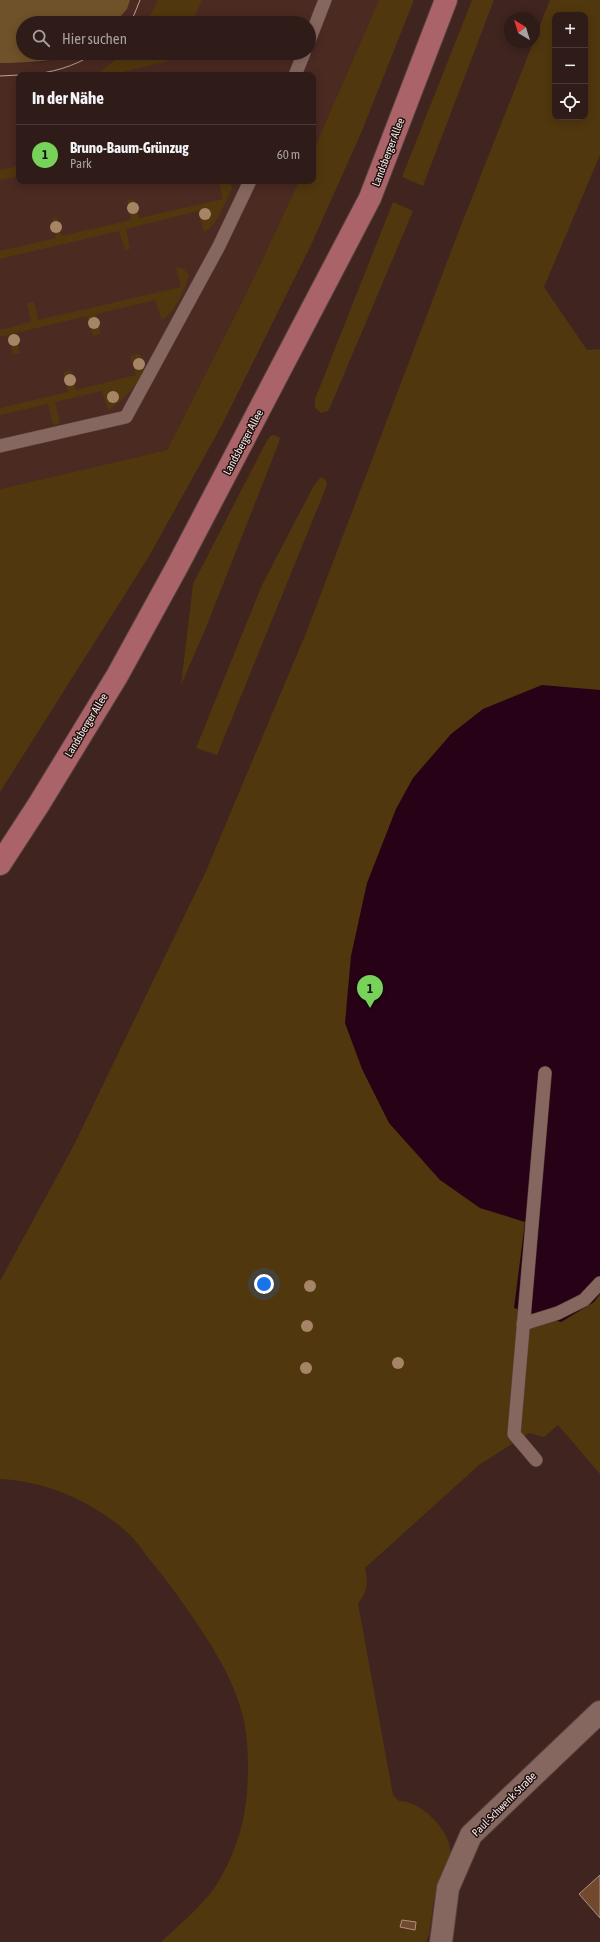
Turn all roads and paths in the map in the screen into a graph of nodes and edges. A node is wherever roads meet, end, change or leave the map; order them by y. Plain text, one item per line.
1 (326, 0) edge
2 (446, 0) edge
3 (316, 24) edge
4 (301, 60) edge
5 (296, 72) edge
6 (249, 184) edge
7 (0, 446) edge
8 (0, 864) edge
9 (545, 1073) dead end
10 (600, 1283) edge
11 (523, 1324) junction
12 (536, 1460) dead end
13 (600, 1712) edge
14 (441, 1942) edge

1 - 3 lane
2 - 8 main road, Landsberger Allee
4 - 5 lane
6 - 7 lane
9 - 11 lane
10 - 11 lane
11 - 12 lane
13 - 14 street, Paul-Schwenk-Straße

